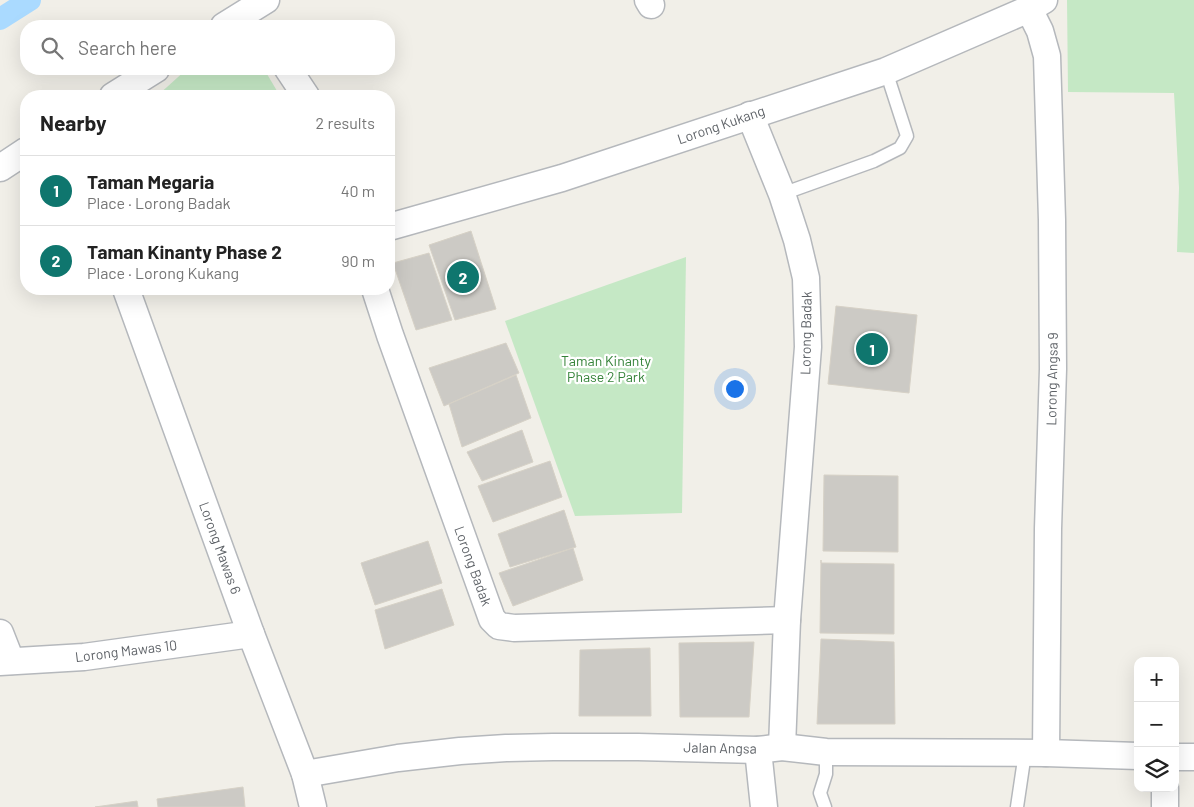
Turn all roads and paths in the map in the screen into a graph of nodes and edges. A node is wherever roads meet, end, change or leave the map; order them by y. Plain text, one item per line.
1 (1036, 4) edge
2 (258, 12) edge
3 (239, 20) edge
4 (886, 71) junction
5 (146, 75) edge
6 (292, 75) edge
7 (123, 90) edge
8 (302, 90) edge
9 (750, 115) junction
10 (20, 155) edge
11 (0, 168) edge
12 (782, 194) junction
13 (395, 225) edge
14 (128, 295) edge
15 (377, 295) edge
16 (787, 620) junction
17 (0, 633) edge
18 (251, 634) junction
19 (6, 662) edge
20 (770, 748) junction
21 (826, 752) junction
22 (1036, 753) junction
23 (1134, 756) edge
24 (1179, 757) edge
25 (1194, 757) edge
26 (305, 774) junction
27 (1165, 792) edge
28 (313, 807) edge
29 (764, 807) edge
30 (825, 807) edge
31 (1018, 807) edge
32 (1165, 807) edge

1 - 4 street, Lorong Kukang
1 - 22 street, Lorong Angsa 9
2 - 3 street
4 - 9 street, Lorong Kukang
4 - 12 lane
5 - 7 street
6 - 8 street
9 - 12 street, Lorong Badak
9 - 13 street, Lorong Kukang
10 - 11 street
12 - 16 street, Lorong Badak
14 - 18 street, Lorong Mawas 6
15 - 16 street, Lorong Badak
16 - 20 street, Lorong Badak
17 - 19 street
18 - 19 street, Lorong Mawas 10
18 - 26 street, Lorong Mawas 6
20 - 21 street, Jalan Angsa
20 - 26 street, Jalan Angsa
20 - 29 street, Lorong Badak
21 - 22 street, Jalan Angsa
21 - 30 lane
22 - 23 street, Jalan Angsa
22 - 31 lane
24 - 25 street
26 - 28 street, Lorong Mawas 6
27 - 32 street

